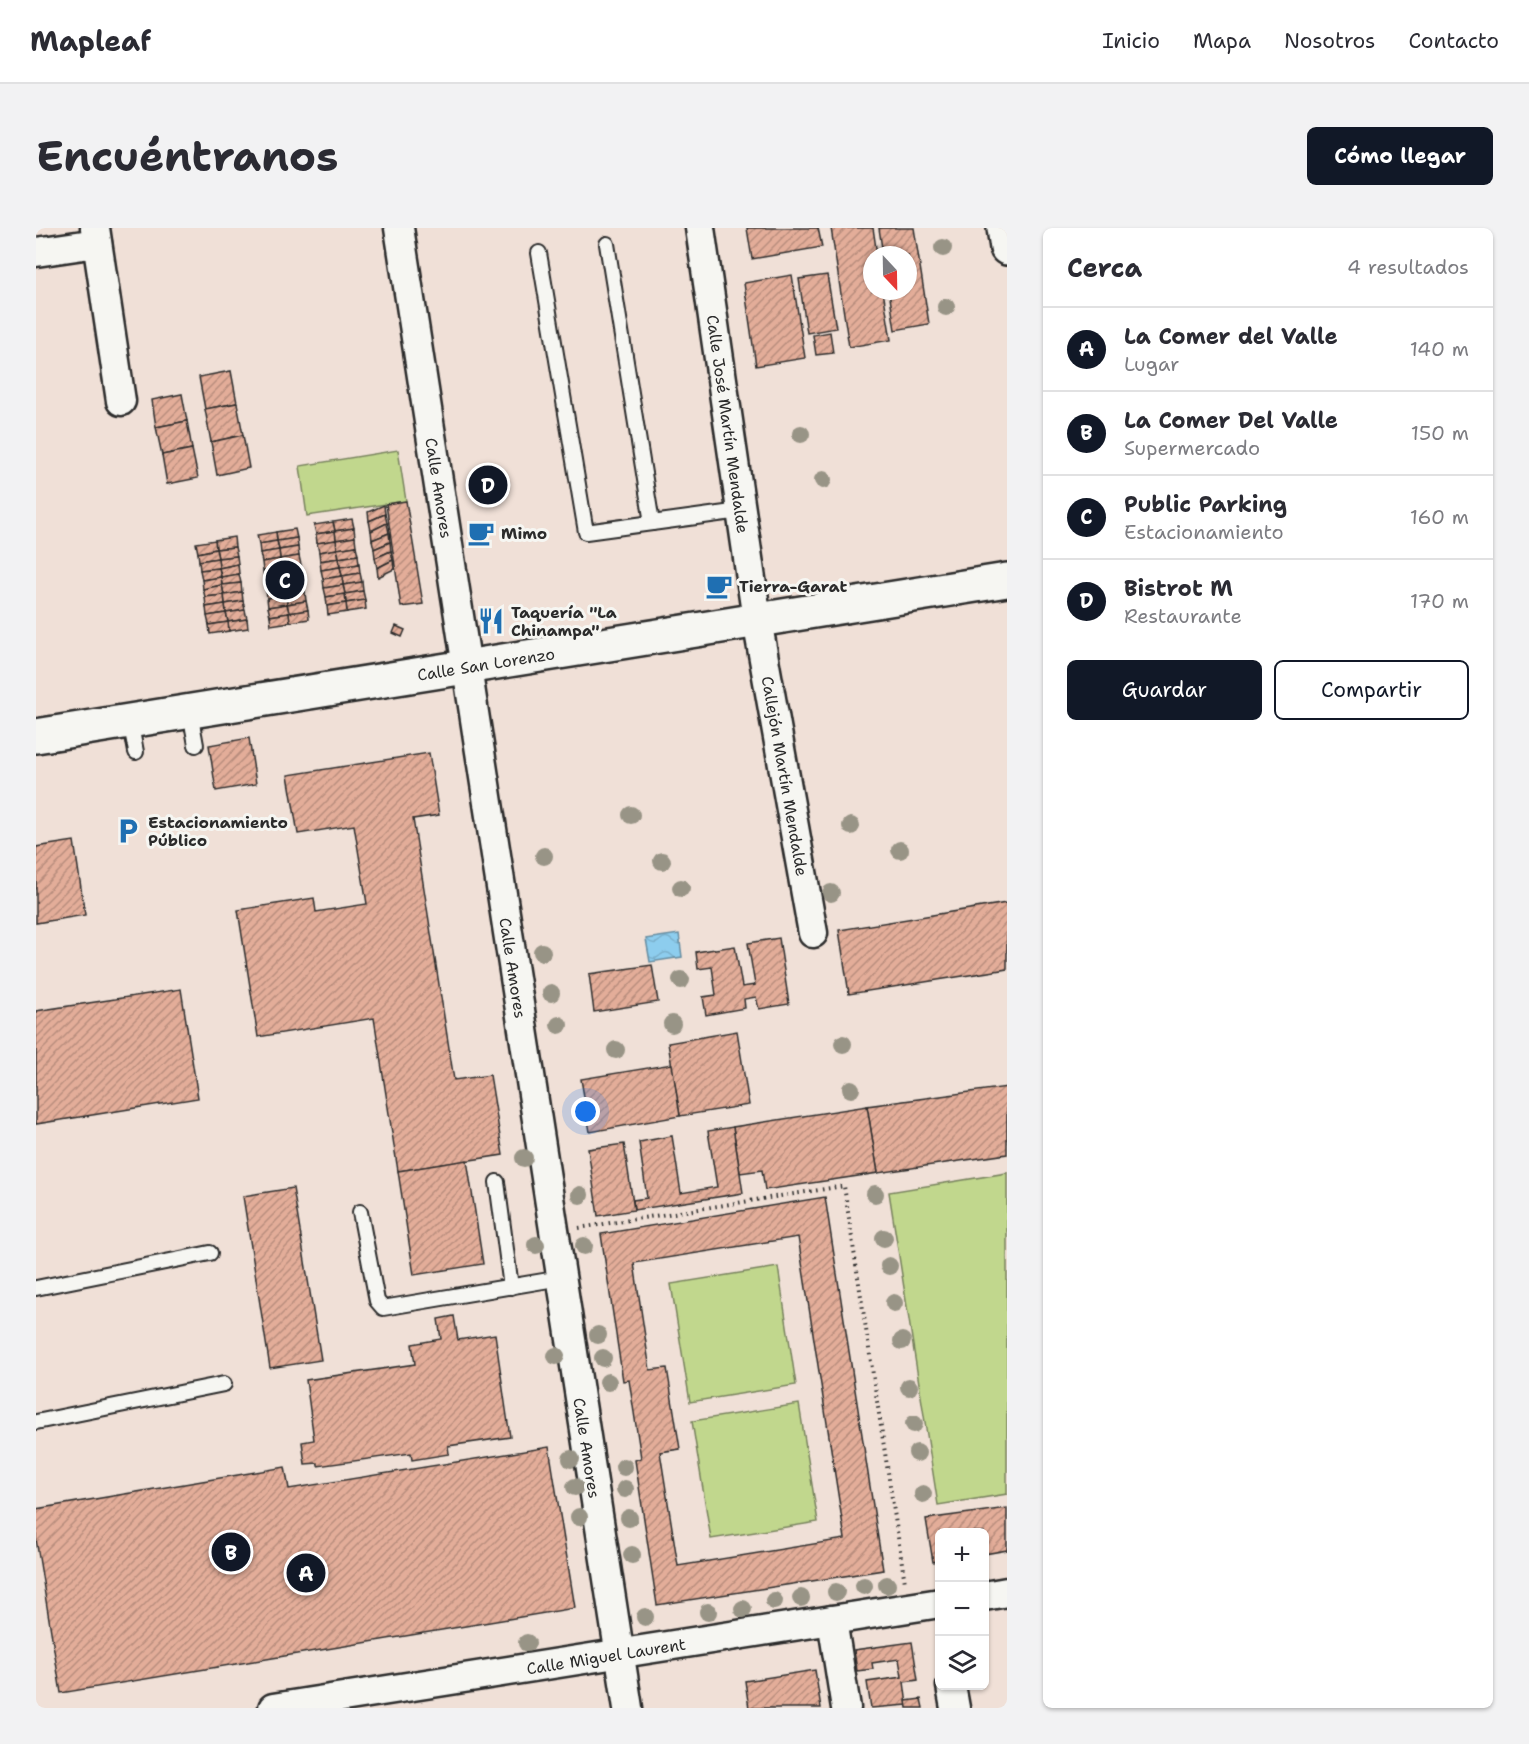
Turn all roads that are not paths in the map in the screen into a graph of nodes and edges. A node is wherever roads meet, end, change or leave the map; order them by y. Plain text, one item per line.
1 (399, 228) edge
2 (700, 228) edge
3 (1004, 228) edge
4 (96, 235) edge
5 (607, 244) dead end
6 (1007, 248) edge
7 (36, 252) edge
8 (539, 253) dead end
9 (121, 401) dead end
10 (740, 511) junction
11 (652, 523) junction
12 (1007, 580) edge
13 (757, 620) junction
14 (467, 667) junction
15 (190, 711) junction
16 (130, 720) junction
17 (36, 736) edge
18 (196, 745) dead end
19 (136, 752) dead end
20 (813, 933) dead end
21 (497, 1182) dead end
22 (360, 1212) dead end
23 (210, 1253) dead end
24 (561, 1278) junction
25 (511, 1287) junction
26 (36, 1288) edge
27 (224, 1384) dead end
28 (36, 1422) edge
29 (1007, 1592) edge
30 (989, 1595) edge
31 (935, 1608) edge
32 (832, 1620) junction
33 (619, 1654) junction
34 (952, 1690) edge
35 (280, 1708) edge
36 (628, 1708) edge
37 (846, 1708) edge
38 (955, 1708) edge

1 - 14 street, Calle Amores
2 - 10 street, Calle José Martín Mendalde
3 - 6 street
4 - 7 street
4 - 9 street
5 - 11 lane
8 - 11 lane
10 - 11 lane
10 - 13 street, Calle José Martín Mendalde
12 - 13 street, Calle San Lorenzo
13 - 14 street, Calle San Lorenzo
13 - 20 street, Callejón Martín Mendalde
14 - 15 street, Calle San Lorenzo
14 - 24 street, Calle Amores
15 - 16 street, Calle San Lorenzo
15 - 18 lane
16 - 17 street, Calle San Lorenzo
16 - 19 lane
21 - 25 lane
22 - 25 lane
23 - 26 lane
24 - 25 lane
24 - 33 street, Calle Amores
27 - 28 lane
29 - 30 street
31 - 32 street, Calle Miguel Laurent
32 - 33 street, Calle Miguel Laurent
32 - 37 street
33 - 35 street, Calle Miguel Laurent
33 - 36 street, Calle Amores
34 - 38 street

